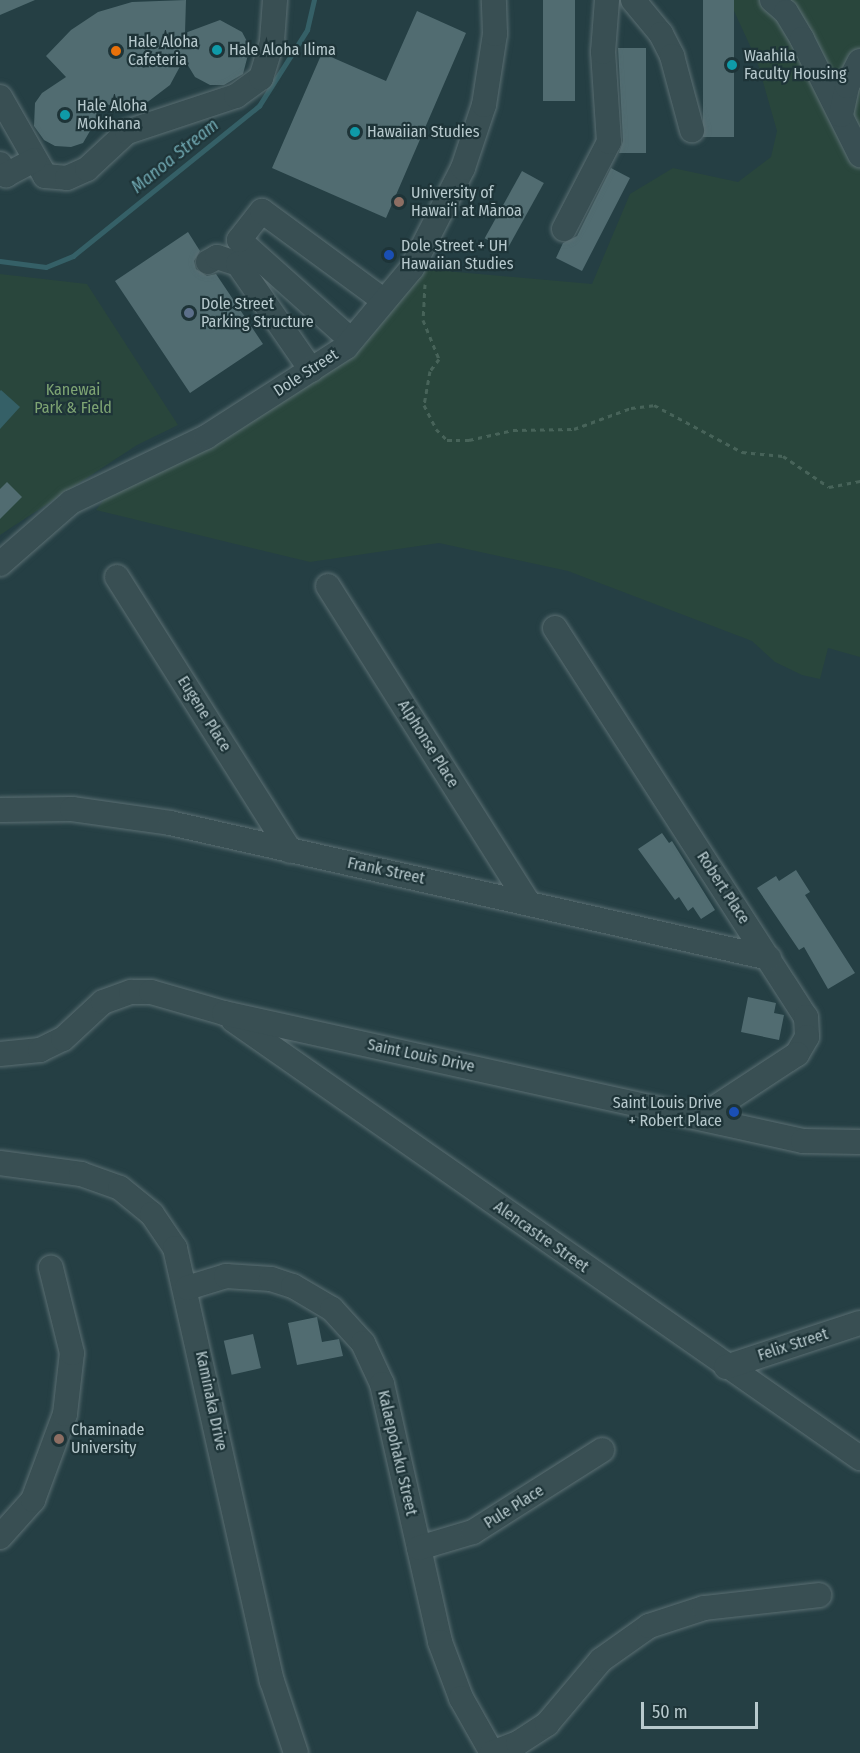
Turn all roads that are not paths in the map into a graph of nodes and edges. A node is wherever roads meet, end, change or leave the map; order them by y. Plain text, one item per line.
1 (275, 0) edge
2 (494, 0) edge
3 (607, 0) edge
4 (633, 0) edge
5 (772, 0) edge
6 (860, 61) edge
7 (0, 97) edge
8 (841, 116) junction
9 (692, 130) dead end
10 (860, 155) edge
11 (34, 160) junction
12 (0, 164) edge
13 (564, 229) dead end
14 (208, 262) dead end
15 (383, 300) junction
16 (351, 340) junction
17 (311, 370) junction
18 (0, 564) edge
19 (117, 577) dead end
20 (327, 586) dead end
21 (555, 628) dead end
22 (0, 810) edge
23 (290, 850) junction
24 (528, 902) junction
25 (769, 958) junction
26 (224, 1013) junction
27 (0, 1054) edge
28 (701, 1117) junction
29 (860, 1142) edge
30 (0, 1163) edge
31 (51, 1268) dead end
32 (186, 1288) junction
33 (860, 1323) edge
34 (726, 1367) junction
35 (602, 1450) dead end
36 (860, 1458) edge
37 (0, 1537) edge
38 (419, 1548) junction
39 (819, 1595) dead end
40 (296, 1753) edge
41 (492, 1753) edge

1 - 11 street
2 - 15 street, Dole Street
3 - 13 street
4 - 9 street
5 - 8 street
6 - 8 street
7 - 11 street
8 - 10 street
11 - 12 street
14 - 17 street
15 - 16 street, Dole Street
15 - 16 street
16 - 17 street, Dole Street
17 - 18 street, Dole Street
19 - 23 street, Eugene Place
20 - 24 street, Alphonse Place
21 - 25 street, Robert Place
22 - 23 street, Frank Street
23 - 24 street, Frank Street
24 - 25 street, Frank Street
25 - 28 street, Robert Place
26 - 27 street, Saint Louis Drive
26 - 28 street, Saint Louis Drive
26 - 34 street, Alencastre Street
28 - 29 street, Saint Louis Drive
30 - 32 street, Kaminaka Drive
31 - 37 street
32 - 38 street, Kalaepohaku Street
32 - 40 street, Kaminaka Drive
33 - 34 street, Felix Street
34 - 36 street, Alencastre Street
35 - 38 street, Pule Place
38 - 41 street, Kalaepohaku Street
39 - 41 street

